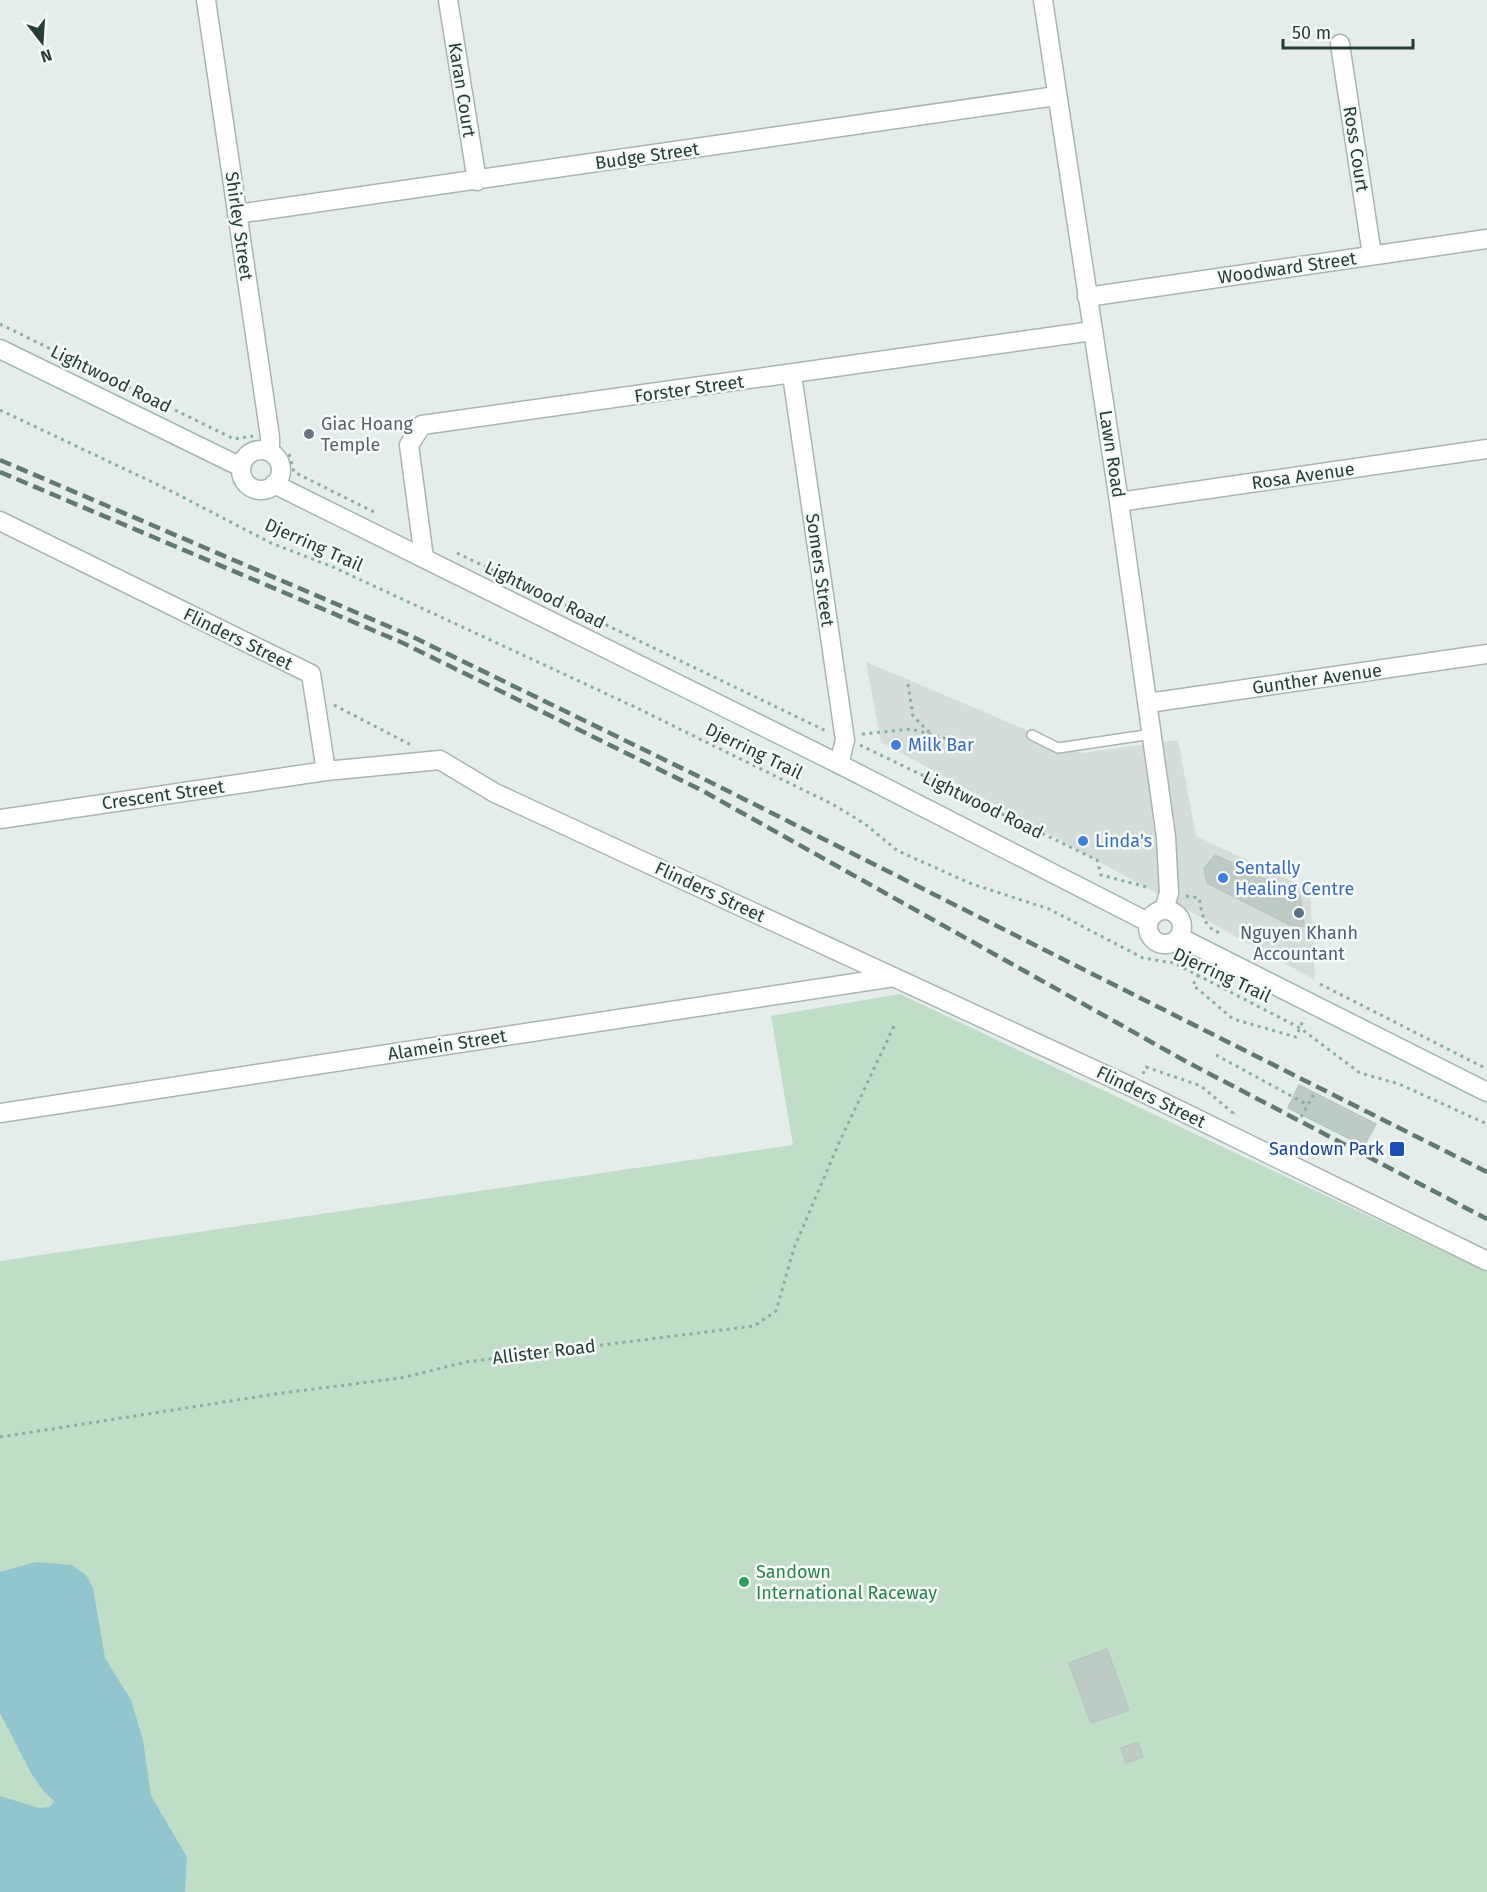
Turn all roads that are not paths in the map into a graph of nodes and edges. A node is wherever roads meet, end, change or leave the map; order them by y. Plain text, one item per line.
1 (206, 0) edge
2 (448, 0) edge
3 (1043, 0) edge
4 (1340, 44) dead end
5 (1056, 96) junction
6 (477, 181) junction
7 (237, 214) junction
8 (1487, 239) edge
9 (1372, 255) junction
10 (1087, 297) junction
11 (1092, 331) junction
12 (0, 349) edge
13 (792, 375) junction
14 (270, 444) junction
15 (1487, 449) edge
16 (241, 467) junction
17 (274, 484) junction
18 (1119, 502) junction
19 (0, 521) edge
20 (424, 558) junction
21 (1487, 654) edge
22 (1148, 704) junction
23 (1152, 734) junction
24 (1032, 735) dead end
25 (839, 764) junction
26 (326, 771) junction
27 (0, 819) edge
28 (1164, 909) junction
29 (1148, 922) junction
30 (1179, 938) junction
31 (894, 977) junction
32 (1487, 1092) edge
33 (0, 1113) edge
34 (1487, 1261) edge

1 - 7 street, Shirley Street
2 - 6 street, Karan Court
3 - 5 street, Lawn Road
4 - 9 street, Ross Court
5 - 6 street, Budge Street
5 - 10 street, Lawn Road
6 - 7 street, Budge Street
7 - 14 street, Shirley Street
8 - 9 street, Woodward Street
9 - 10 street, Woodward Street
10 - 11 street, Lawn Road
11 - 13 street, Forster Street
11 - 18 street, Lawn Road
12 - 16 street, Lightwood Road
13 - 20 street, Forster Street
13 - 25 street, Somers Street
14 - 16 street
14 - 17 street
15 - 18 street, Rosa Avenue
16 - 17 street
17 - 20 street, Lightwood Road
18 - 22 street, Lawn Road
19 - 26 street, Flinders Street
20 - 25 street, Lightwood Road
21 - 22 street, Gunther Avenue
22 - 23 street, Lawn Road
23 - 24 lane
23 - 28 street, Lawn Road
25 - 29 street, Lightwood Road
26 - 27 street, Crescent Street
26 - 31 street, Flinders Street
28 - 29 street
28 - 30 street
29 - 30 street
30 - 32 street
31 - 33 street, Alamein Street
31 - 34 street, Flinders Street

